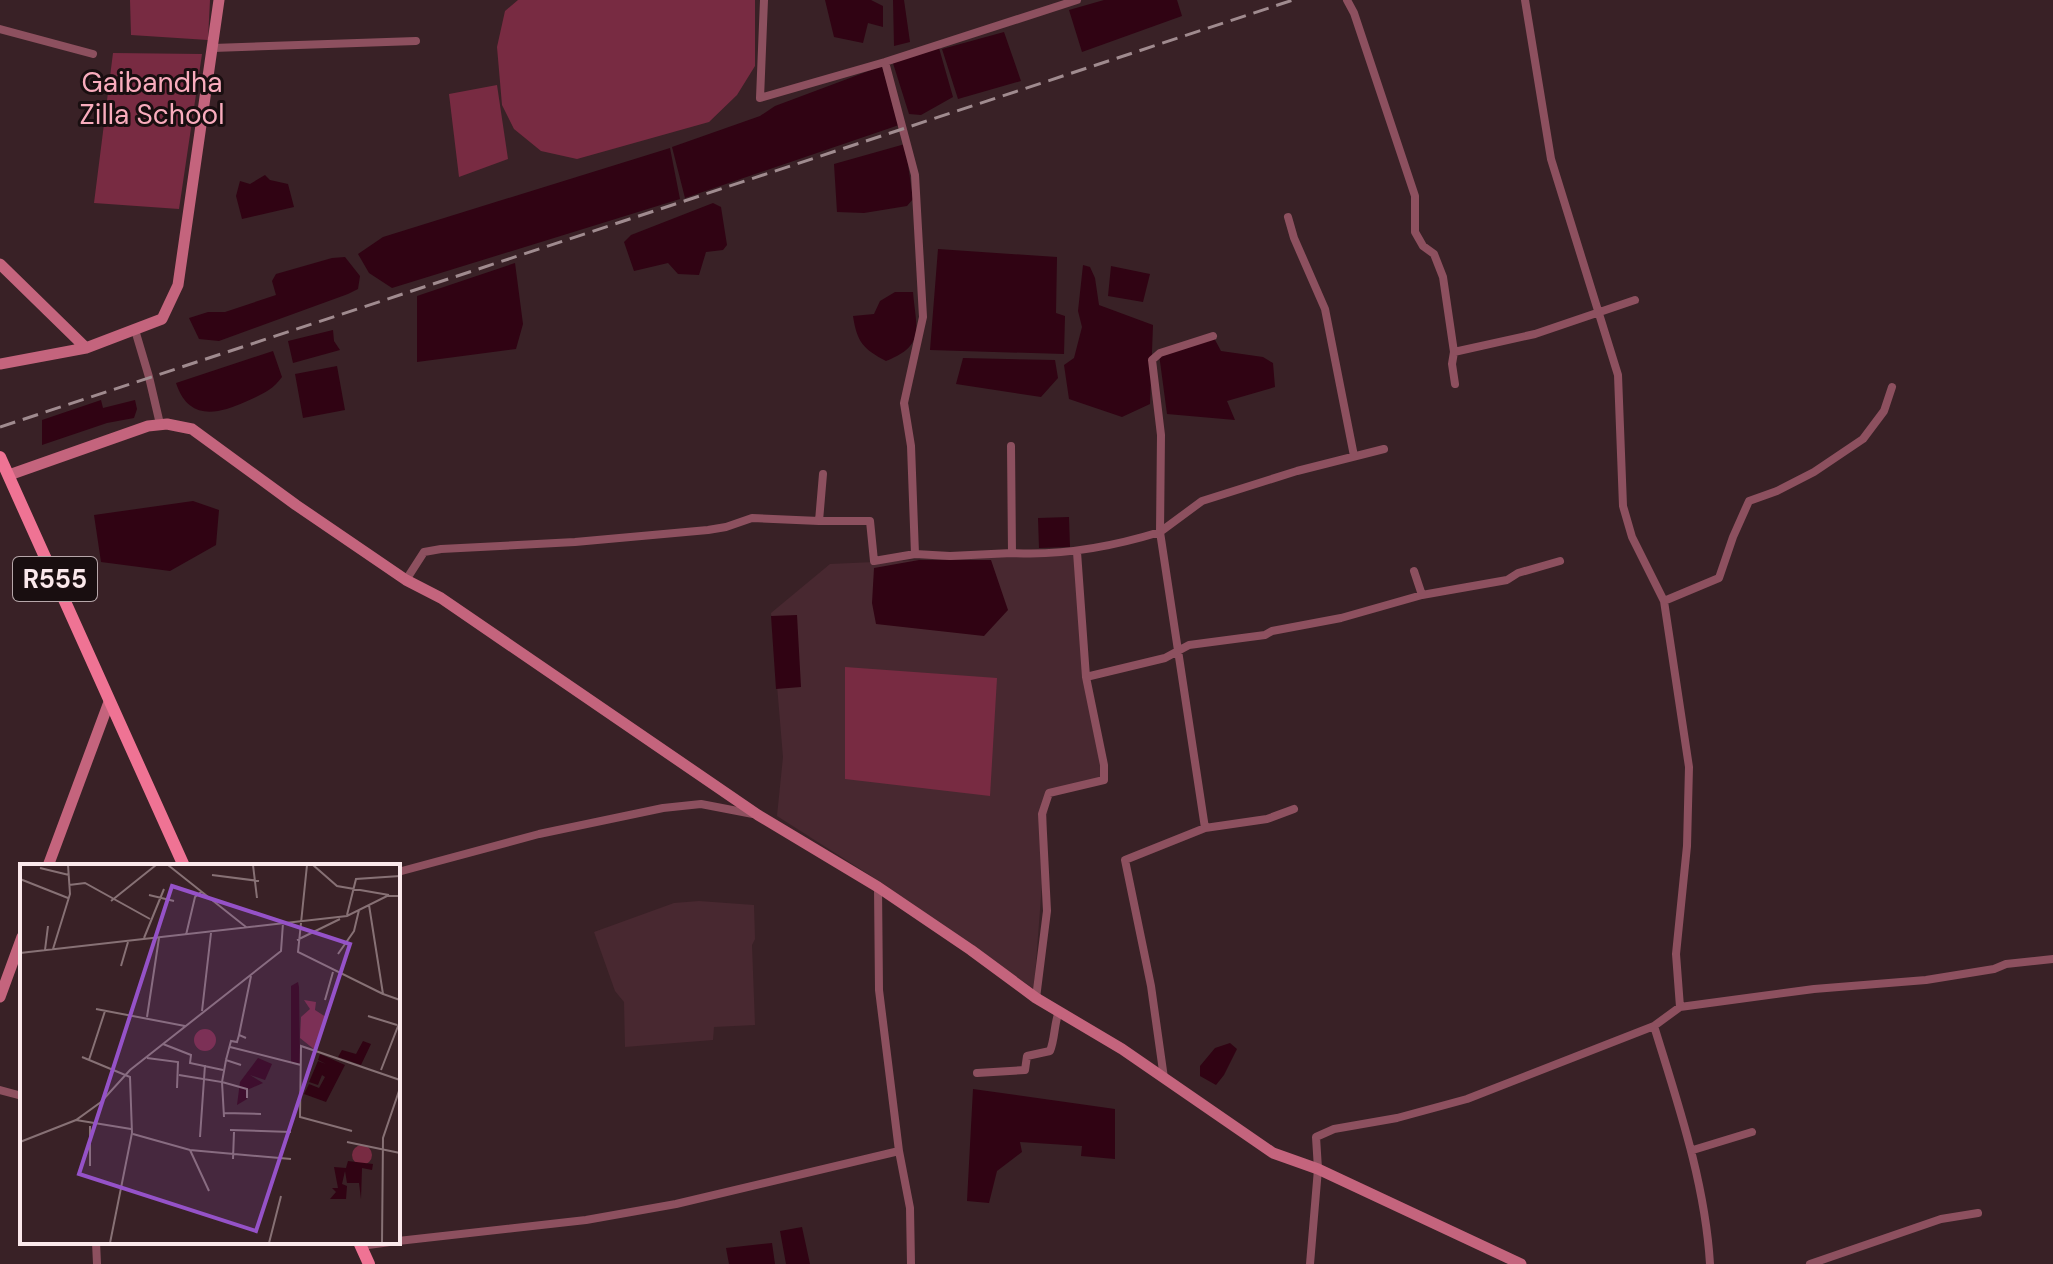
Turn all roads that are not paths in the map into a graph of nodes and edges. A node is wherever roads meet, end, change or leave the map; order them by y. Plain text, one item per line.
1 (219, 0) edge
2 (764, 0) edge
3 (1077, 0) edge
4 (1347, 0) edge
5 (1525, 0) edge
6 (1054, 3) edge
7 (0, 29) edge
8 (416, 41) dead end
9 (213, 48) junction
10 (93, 54) dead end
11 (885, 62) junction
12 (1288, 217) dead end
13 (0, 264) edge
14 (1635, 300) dead end
15 (1598, 314) junction
16 (135, 330) junction
17 (1213, 336) dead end
18 (86, 348) junction
19 (1454, 352) junction
20 (0, 364) edge
21 (1455, 384) dead end
22 (1892, 387) dead end
23 (160, 424) junction
24 (1011, 446) dead end
25 (1384, 449) dead end
26 (1354, 456) junction
27 (0, 457) edge
28 (823, 474) dead end
29 (9, 475) junction
30 (819, 521) junction
31 (1160, 532) junction
32 (1077, 552) junction
33 (1012, 553) junction
34 (915, 554) junction
35 (1560, 561) dead end
36 (1414, 571) dead end
37 (406, 580) junction
38 (1422, 595) junction
39 (1664, 601) junction
40 (1177, 652) junction
41 (1086, 677) junction
42 (109, 702) junction
43 (1294, 809) dead end
44 (758, 815) junction
45 (1205, 828) junction
46 (49, 864) edge
47 (183, 864) edge
48 (400, 871) edge
49 (878, 887) junction
50 (20, 942) edge
51 (2053, 959) edge
52 (0, 997) edge
53 (1036, 998) junction
54 (1680, 1007) junction
55 (1059, 1011) junction
56 (1654, 1026) junction
57 (977, 1073) dead end
58 (1164, 1078) junction
59 (0, 1090) edge
60 (20, 1095) edge
61 (1752, 1132) dead end
62 (1693, 1150) junction
63 (899, 1151) junction
64 (1318, 1169) junction
65 (1978, 1213) dead end
66 (400, 1241) edge
67 (96, 1244) edge
68 (360, 1244) edge
69 (97, 1264) edge
70 (369, 1264) edge
71 (911, 1264) edge
72 (1310, 1264) edge
73 (1521, 1264) edge
74 (1710, 1264) edge
75 (1810, 1264) edge

1 - 9 main road
2 - 11 street
3 - 6 street
4 - 19 street
5 - 15 street
6 - 11 street
7 - 10 street
8 - 9 street
9 - 16 main road
11 - 34 street
12 - 26 street
13 - 18 main road
14 - 15 street
15 - 19 street
15 - 39 street
16 - 18 main road
16 - 23 street
17 - 31 street
18 - 20 main road
19 - 21 street
22 - 39 street
23 - 29 main road
23 - 37 main road
24 - 33 street
25 - 26 street
26 - 31 street
27 - 29 main road, R555
28 - 30 street
29 - 42 main road, R555
30 - 34 street
30 - 37 street
31 - 32 street
31 - 40 street
32 - 33 street
32 - 41 street
33 - 34 street
35 - 38 street
36 - 38 street
37 - 44 main road
38 - 40 street
39 - 54 street
40 - 41 street
40 - 45 street
41 - 53 street
42 - 46 main road
42 - 47 main road, R555
43 - 45 street
44 - 48 street
44 - 49 main road
45 - 58 street
49 - 53 main road
49 - 63 street
50 - 52 main road
51 - 54 street
53 - 55 main road
54 - 56 street
55 - 57 street
55 - 58 main road
56 - 62 street
56 - 64 street
58 - 64 main road
59 - 60 street
61 - 62 street
62 - 74 street
63 - 66 street
63 - 71 street
64 - 72 street
64 - 73 main road
65 - 75 street
67 - 69 street
68 - 70 main road

